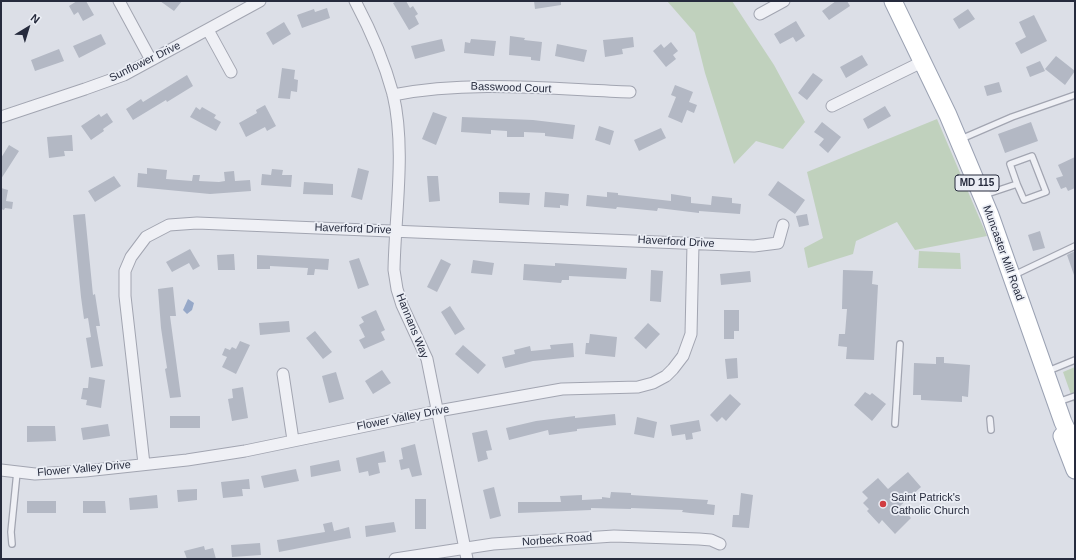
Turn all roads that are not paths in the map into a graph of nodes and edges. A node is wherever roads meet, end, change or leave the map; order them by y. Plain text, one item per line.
1 (119, 1) edge
2 (260, 1) edge
3 (355, 1) edge
4 (784, 1) edge
5 (894, 2) edge
6 (760, 14) dead end
7 (208, 30) junction
8 (151, 60) junction
9 (922, 62) junction
10 (231, 72) dead end
11 (630, 92) dead end
12 (393, 95) junction
13 (1075, 95) edge
14 (832, 106) dead end
15 (1, 116) edge
16 (958, 140) junction
17 (1018, 184) junction
18 (982, 196) junction
19 (783, 225) dead end
20 (394, 230) junction
21 (693, 244) junction
22 (1075, 246) edge
23 (1012, 276) junction
24 (900, 344) dead end
25 (1075, 360) edge
26 (1046, 372) junction
27 (283, 374) dead end
28 (1075, 396) edge
29 (1056, 402) junction
30 (438, 411) junction
31 (990, 419) dead end
32 (1063, 422) junction
33 (895, 424) dead end
34 (991, 430) dead end
35 (293, 440) junction
36 (1075, 447) edge
37 (144, 464) junction
38 (1, 470) edge
39 (1075, 470) edge
40 (17, 472) junction
41 (12, 544) dead end
42 (720, 544) dead end
43 (466, 554) edge
44 (395, 559) edge

1 - 8 street
2 - 7 street, Sunflower Drive
3 - 12 street, Hannans Way
4 - 6 street
5 - 9 main road, Muncaster Mill Road / MD 115
7 - 8 street, Sunflower Drive
7 - 10 street
8 - 15 street, Sunflower Drive
9 - 14 street
9 - 16 main road, Muncaster Mill Road / MD 115
11 - 12 street, Basswood Court
12 - 20 street, Hannans Way
13 - 16 lane
16 - 18 main road, Muncaster Mill Road / MD 115
17 - 17 lane
17 - 18 lane
18 - 23 main road, Muncaster Mill Road / MD 115
19 - 21 street, Haverford Drive
20 - 21 street, Haverford Drive
20 - 30 street, Hannans Way
20 - 37 street, Haverford Drive
21 - 30 street, Flower Valley Drive
22 - 23 lane
23 - 26 main road, Muncaster Mill Road / MD 115
24 - 33 lane
25 - 26 lane
26 - 29 main road, Muncaster Mill Road / MD 115
27 - 35 street
28 - 29 lane
29 - 32 main road, Muncaster Mill Road / MD 115
30 - 35 street, Flower Valley Drive
30 - 43 street, Hannans Way
31 - 34 lane
32 - 36 main road, Muncaster Mill Road / MD 115
32 - 39 main road, Muncaster Mill Road / MD 115
35 - 37 street, Flower Valley Drive
37 - 40 street, Flower Valley Drive
38 - 40 street, Flower Valley Drive
40 - 41 lane
42 - 43 street, Norbeck Road
43 - 44 street, Norbeck Road

